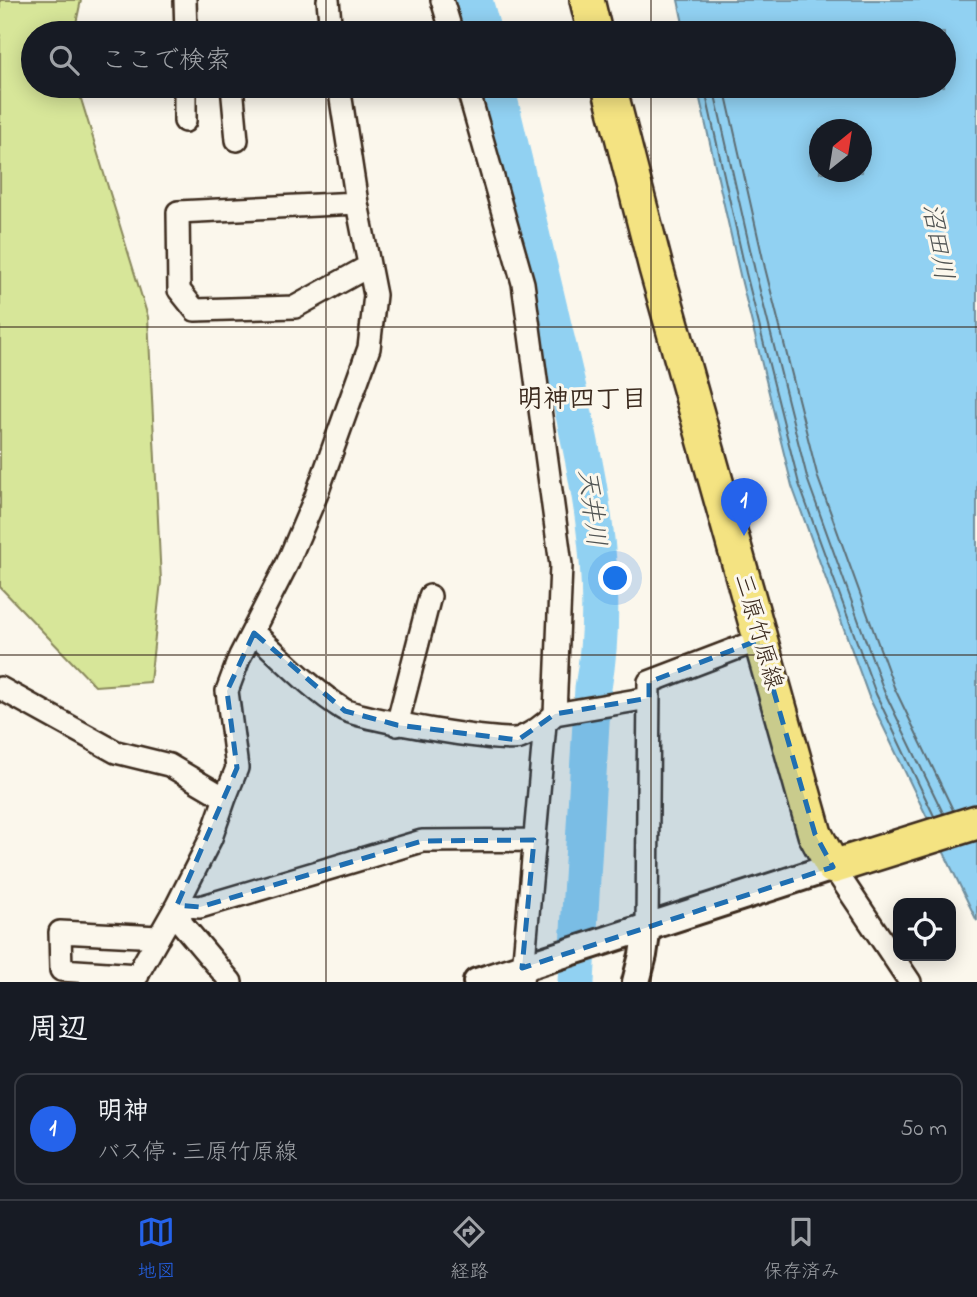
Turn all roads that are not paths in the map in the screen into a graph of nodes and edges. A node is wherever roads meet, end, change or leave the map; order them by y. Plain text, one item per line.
1 (185, 0) edge
2 (328, 0) edge
3 (442, 0) edge
4 (587, 0) edge
5 (186, 21) edge
6 (330, 21) edge
7 (448, 21) edge
8 (592, 21) edge
9 (185, 98) edge
10 (233, 98) edge
11 (341, 98) edge
12 (470, 98) edge
13 (612, 98) edge
14 (185, 121) dead end
15 (237, 140) dead end
16 (357, 202) junction
17 (369, 266) junction
18 (430, 596) dead end
19 (254, 633) junction
20 (759, 640) junction
21 (0, 688) edge
22 (649, 698) junction
23 (550, 719) junction
24 (397, 725) junction
25 (225, 798) junction
26 (977, 822) edge
27 (534, 839) junction
28 (833, 867) junction
29 (177, 905) junction
30 (647, 927) junction
31 (159, 937) junction
32 (887, 947) junction
33 (522, 975) edge
34 (135, 978) edge
35 (231, 982) edge
36 (477, 982) edge
37 (636, 982) edge
38 (892, 982) edge
39 (910, 982) edge

1 - 5 street
2 - 6 street
3 - 7 street
4 - 8 main road
9 - 14 street
10 - 15 street
11 - 16 street
12 - 23 street
13 - 20 main road, 三原竹原線
16 - 17 street
16 - 17 street
17 - 19 street
18 - 24 street
19 - 24 street
19 - 25 street
20 - 22 street
20 - 28 main road, 三原竹原線
21 - 25 street
22 - 23 street
22 - 30 street
23 - 24 street
23 - 27 street
25 - 29 street
26 - 28 main road
27 - 29 street
27 - 33 street
28 - 30 street
28 - 32 street
29 - 31 street
29 - 35 street
30 - 33 street
30 - 37 street
31 - 34 street
31 - 34 street
32 - 38 street
32 - 39 street
33 - 36 street

